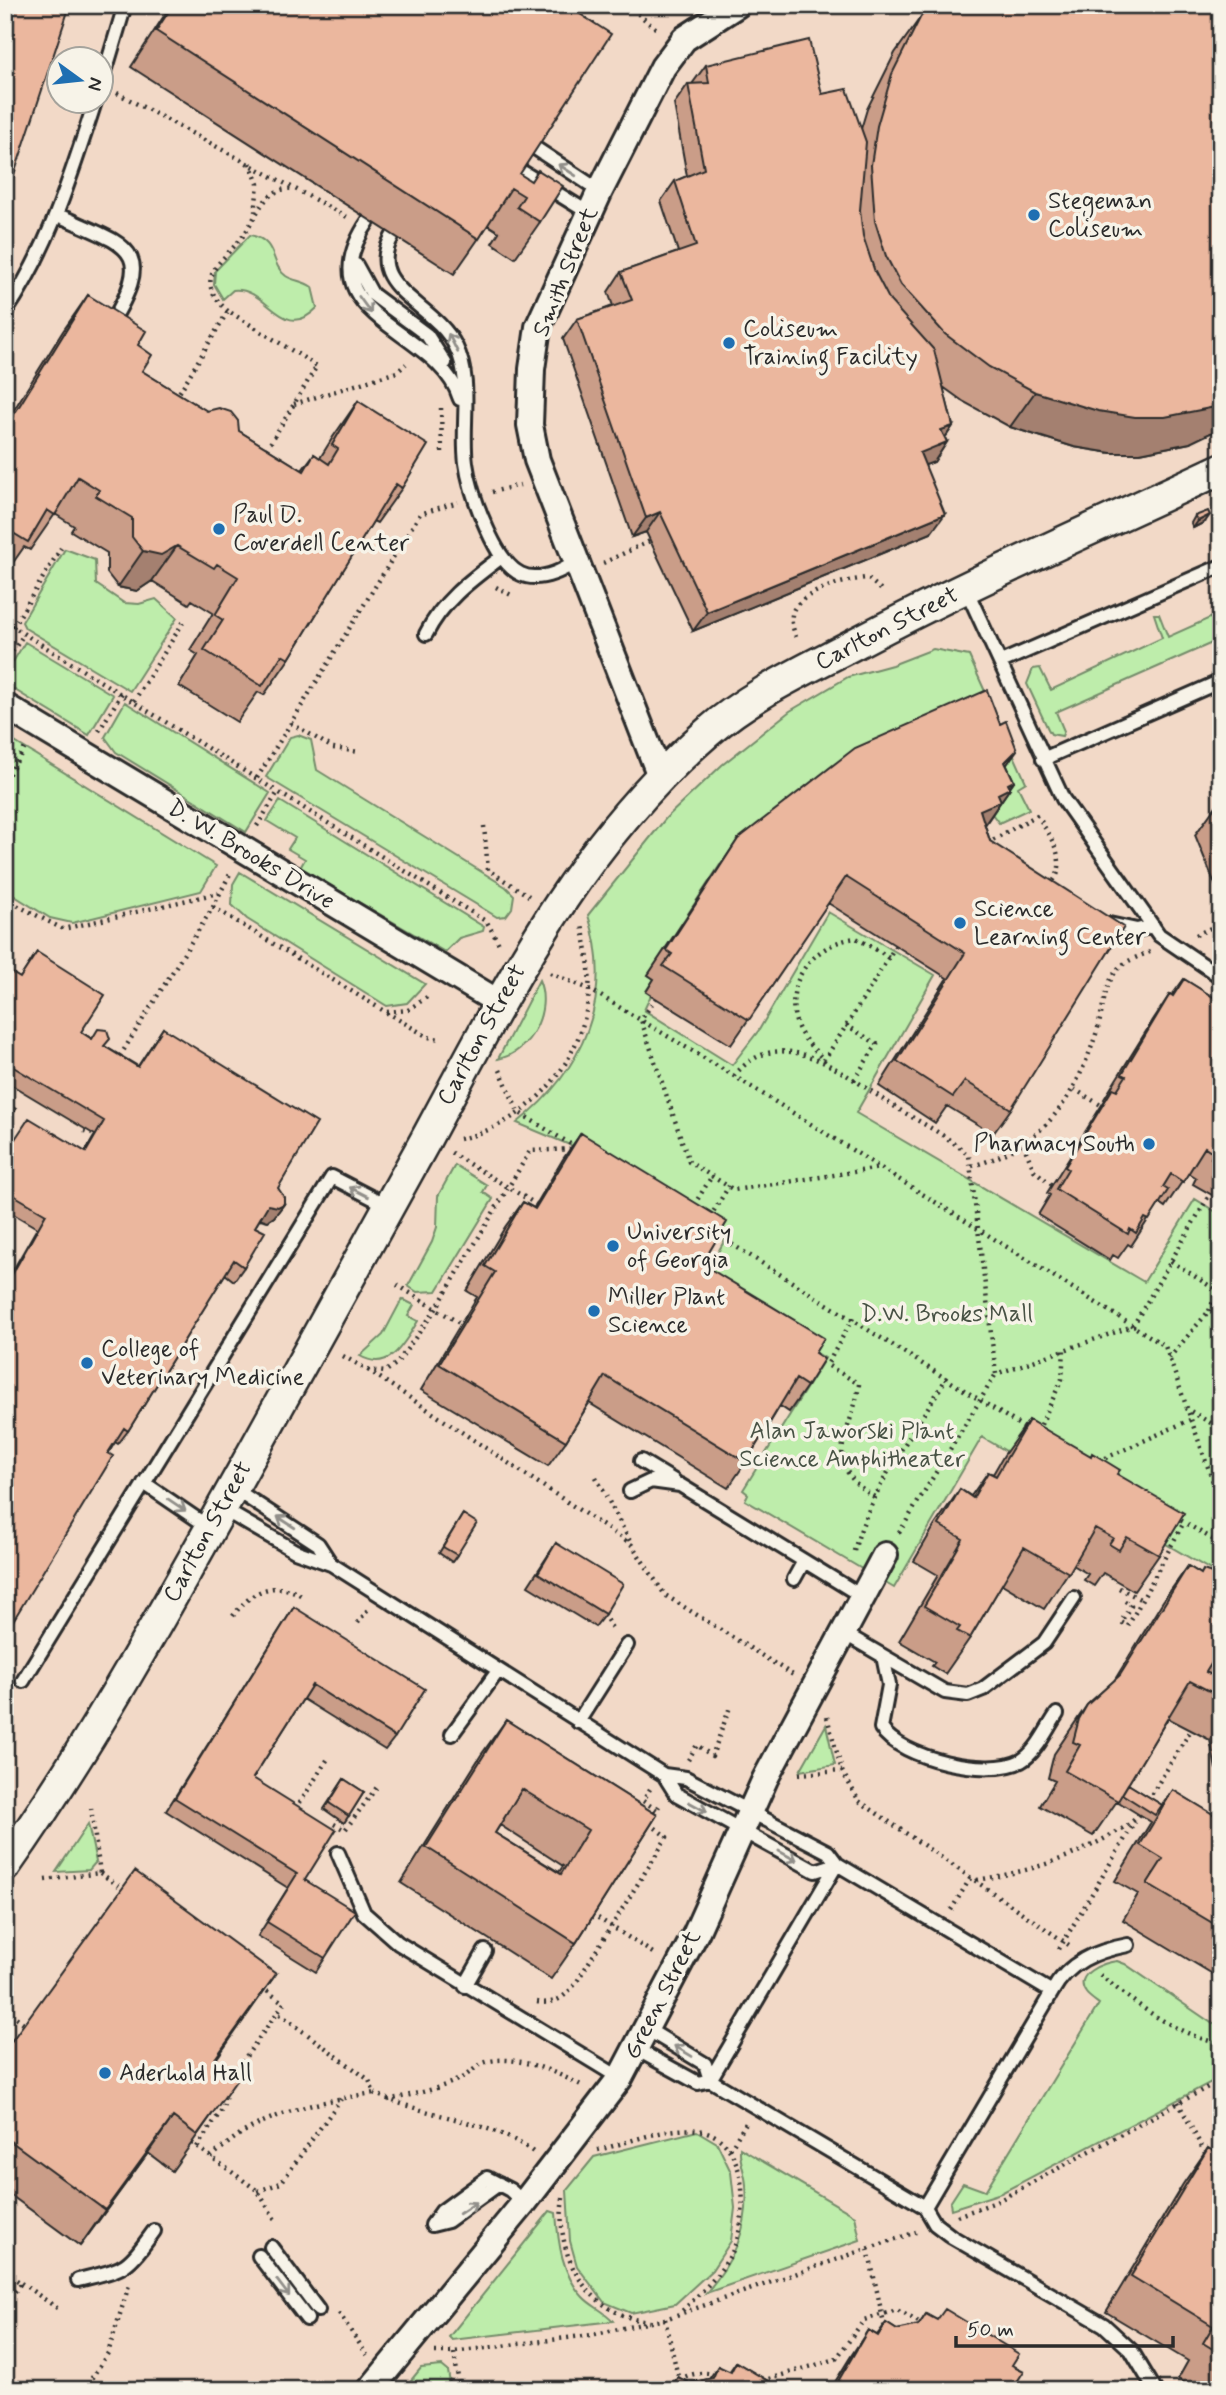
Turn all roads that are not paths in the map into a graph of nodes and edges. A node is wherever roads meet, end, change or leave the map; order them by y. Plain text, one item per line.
1 (125, 5) edge
2 (737, 5) edge
3 (113, 46) edge
4 (90, 116) edge
5 (535, 148) edge
6 (520, 171) edge
7 (594, 202) junction
8 (58, 215) junction
9 (364, 221) road end
10 (393, 235) dead end
11 (5, 313) edge
12 (100, 340) edge
13 (463, 410) junction
14 (1221, 468) edge
15 (500, 558) junction
16 (576, 562) junction
17 (1221, 566) edge
18 (966, 589) junction
19 (426, 634) dead end
20 (1002, 662) junction
21 (1221, 681) edge
22 (5, 706) edge
23 (1044, 759) junction
24 (660, 776) junction
25 (1092, 920) edge
26 (1153, 926) junction
27 (1221, 977) edge
28 (498, 1002) junction
29 (388, 1206) junction
30 (641, 1461) dead end
31 (144, 1483) junction
32 (680, 1485) junction
33 (630, 1491) dead end
34 (221, 1508) junction
35 (885, 1555) road end
36 (804, 1561) junction
37 (331, 1564) junction
38 (794, 1579) dead end
39 (863, 1597) junction
40 (1073, 1598) edge
41 (842, 1632) junction
42 (626, 1645) dead end
43 (883, 1656) junction
44 (498, 1671) junction
45 (23, 1682) dead end
46 (1057, 1713) dead end
47 (578, 1722) junction
48 (452, 1734) dead end
49 (664, 1775) junction
50 (745, 1820) junction
51 (338, 1853) dead end
52 (837, 1864) junction
53 (5, 1866) edge
54 (1128, 1945) dead end
55 (485, 1951) dead end
56 (465, 1986) junction
57 (1052, 1992) junction
58 (642, 2039) junction
59 (620, 2078) junction
60 (710, 2080) junction
61 (493, 2181) dead end
62 (524, 2203) junction
63 (925, 2207) junction
64 (154, 2231) dead end
65 (271, 2246) dead end
66 (259, 2256) dead end
67 (78, 2280) dead end
68 (318, 2310) dead end
69 (307, 2319) dead end
70 (370, 2390) edge
71 (1155, 2390) edge

1 - 3 lane
2 - 7 street, Smith Street
4 - 8 lane
7 -> 5 lane
6 - 7 lane
7 - 16 street, Smith Street
8 - 11 lane
8 - 12 lane
9 -> 13 lane
13 -> 10 lane
13 - 15 lane
14 - 18 street, Carlton Street
15 - 16 lane
15 - 19 lane
16 - 24 street, Smith Street
17 - 20 lane
18 - 20 lane
18 - 24 street, Carlton Street
20 - 23 lane
21 - 23 lane
22 - 28 street, D. W. Brooks Drive
23 - 26 lane
24 - 28 street, Carlton Street
25 - 26 lane
26 - 27 lane
28 - 29 street, Carlton Street
29 -> 31 lane
29 - 34 street, Carlton Street
30 - 32 lane
31 -> 34 lane
31 - 45 lane
32 - 33 lane
32 - 36 lane
34 - 37 lane
37 -> 34 lane
34 - 53 street, Carlton Street
35 - 39 street, Green Street
36 - 38 lane
36 - 39 lane
37 - 44 lane
39 - 41 street, Green Street
40 - 43 lane
41 - 43 lane
41 - 50 street, Green Street
42 - 47 lane
43 - 46 lane
44 - 47 lane
44 - 48 lane
47 - 49 lane
49 - 50 lane
49 -> 50 lane
50 - 52 lane
50 -> 52 lane
50 - 58 street, Green Street
51 - 56 lane
52 - 57 lane
52 - 60 lane
54 - 57 lane
55 - 56 lane
56 - 59 lane
57 - 63 lane
58 - 59 street, Green Street
58 - 60 lane
60 -> 58 lane
59 - 62 street, Green Street
60 - 63 lane
61 - 62 lane
62 - 70 street, Green Street
63 - 71 lane
64 - 67 lane
65 - 68 lane
66 -> 69 lane

